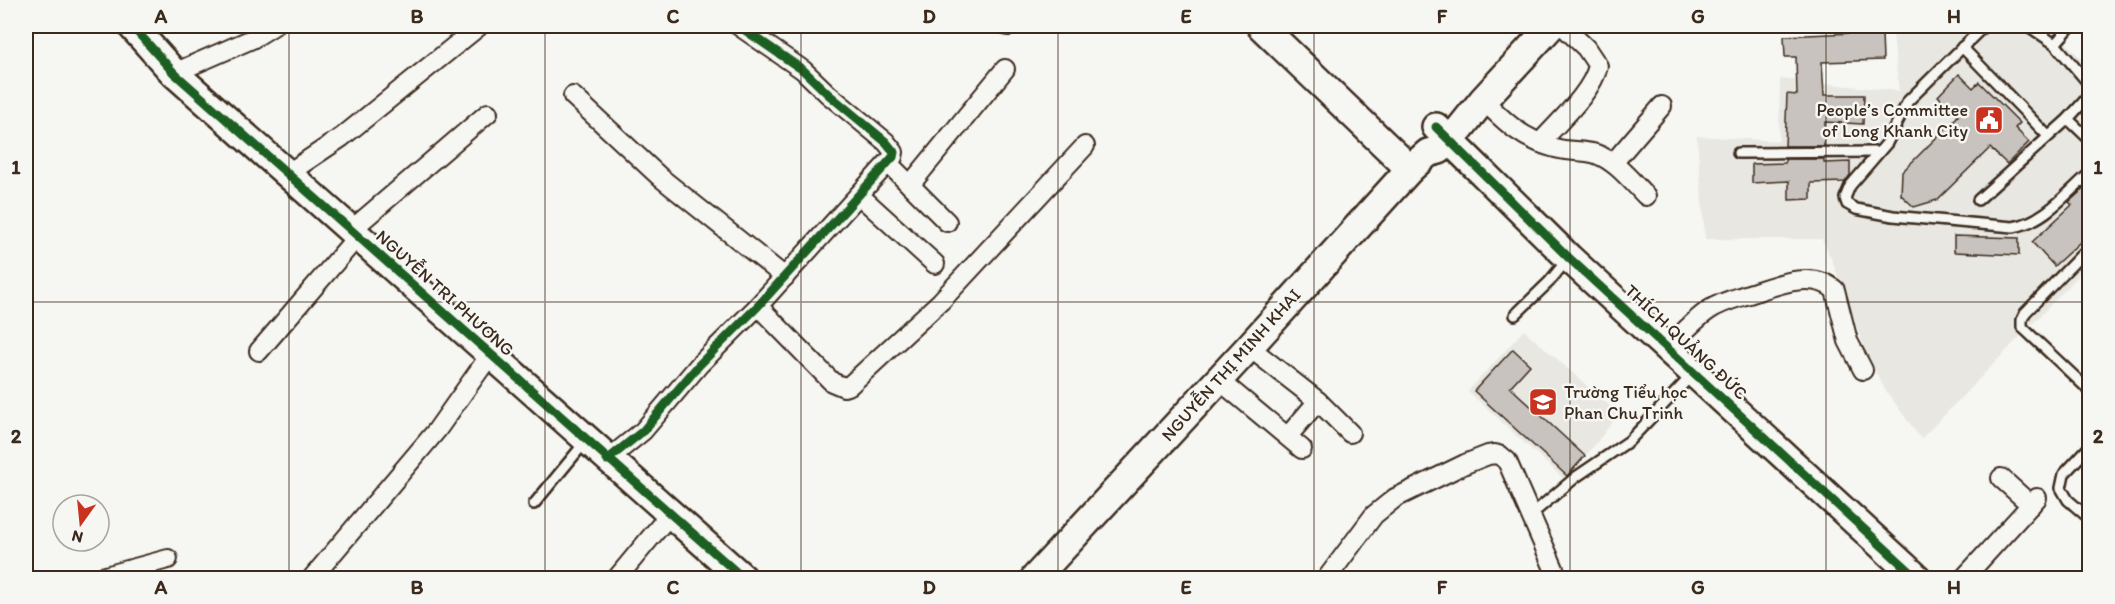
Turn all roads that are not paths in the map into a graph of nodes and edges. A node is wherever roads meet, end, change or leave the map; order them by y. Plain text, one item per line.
1 (132, 26) edge
2 (273, 26) edge
3 (739, 26) edge
4 (1261, 26) edge
5 (1526, 26) edge
6 (1551, 26) edge
7 (1563, 26) edge
8 (1984, 26) edge
9 (2028, 26) edge
10 (2071, 26) edge
11 (478, 27) edge
12 (2055, 44) junction
13 (1962, 47) junction
14 (1005, 69) dead end
15 (174, 74) junction
16 (573, 96) dead end
17 (1483, 100) junction
18 (1662, 106) dead end
19 (488, 113) dead end
20 (2068, 119) junction
21 (2048, 136) junction
22 (2090, 140) edge
23 (1540, 143) junction
24 (1085, 146) dead end
25 (1431, 147) junction
26 (1878, 152) junction
27 (1738, 153) dead end
28 (888, 163) junction
29 (1613, 163) junction
30 (2090, 173) edge
31 (287, 174) junction
32 (910, 185) junction
33 (859, 195) junction
34 (1646, 195) dead end
35 (1978, 200) dead end
36 (947, 222) dead end
37 (354, 234) junction
38 (2090, 246) edge
39 (1569, 258) junction
40 (935, 264) dead end
41 (785, 277) junction
42 (758, 306) junction
43 (1515, 315) dead end
44 (1250, 347) junction
45 (1668, 348) junction
46 (259, 351) dead end
47 (490, 355) junction
48 (1863, 370) dead end
49 (1695, 372) junction
50 (1219, 380) junction
51 (2090, 391) edge
52 (1318, 402) junction
53 (1350, 433) dead end
54 (1288, 436) junction
55 (586, 441) junction
56 (2090, 446) edge
57 (1302, 449) dead end
58 (607, 460) junction
59 (2001, 478) dead end
60 (534, 504) dead end
61 (670, 514) junction
62 (1532, 514) junction
63 (2090, 519) edge
64 (168, 559) dead end
65 (1912, 578) edge
66 (98, 579) edge
67 (312, 579) edge
68 (617, 579) edge
69 (743, 579) edge
70 (1035, 579) edge
71 (1327, 579) edge
72 (1558, 579) edge
73 (1964, 579) edge

1 - 15 street, NGUYỄN TRI PHƯƠNG
2 - 15 street
3 - 28 street
4 - 25 street, THÍCH QUẢNG ĐỨC
5 - 25 street, NGUYỄN THỊ MINH KHAI
6 - 17 street, NGUYỄN THỊ MINH KHAI
7 - 23 street
8 - 13 lane
9 - 12 lane
10 - 12 lane
11 - 31 street
12 - 20 lane
13 - 21 lane
13 - 26 lane
14 - 32 street
15 - 31 street, NGUYỄN TRI PHƯƠNG
16 - 41 street
17 - 23 street
17 - 25 street, NGUYỄN THỊ MINH KHAI
18 - 29 street
19 - 37 street
20 - 21 lane
20 - 22 lane
21 - 35 lane
23 - 29 street
24 - 42 street
25 - 39 street, THÍCH QUẢNG ĐỨC
25 - 44 street, NGUYỄN THỊ MINH KHAI
26 - 27 lane
26 - 30 lane
28 - 32 street
28 - 33 street
29 - 34 street
31 - 37 street, NGUYỄN TRI PHƯƠNG
32 - 36 street
33 - 40 street
33 - 41 street
37 - 46 street
37 - 47 street, NGUYỄN TRI PHƯƠNG
38 - 51 lane
39 - 43 lane
39 - 45 street, THÍCH QUẢNG ĐỨC
41 - 42 street
42 - 58 street
44 - 50 street, NGUYỄN THỊ MINH KHAI
44 - 52 street
45 - 48 street
45 - 49 street, THÍCH QUẢNG ĐỨC
47 - 55 street, NGUYỄN TRI PHƯƠNG
47 - 67 street
49 - 62 lane
49 - 65 street, THÍCH QUẢNG ĐỨC
50 - 54 street
50 - 70 street, NGUYỄN THỊ MINH KHAI
52 - 53 street
52 - 54 street
54 - 57 street
55 - 58 street, NGUYỄN TRI PHƯƠNG
55 - 60 lane
56 - 63 lane
58 - 61 street, NGUYỄN TRI PHƯƠNG
59 - 73 street
61 - 68 street
61 - 69 street, NGUYỄN TRI PHƯƠNG
62 - 71 street
62 - 72 street
64 - 66 street

